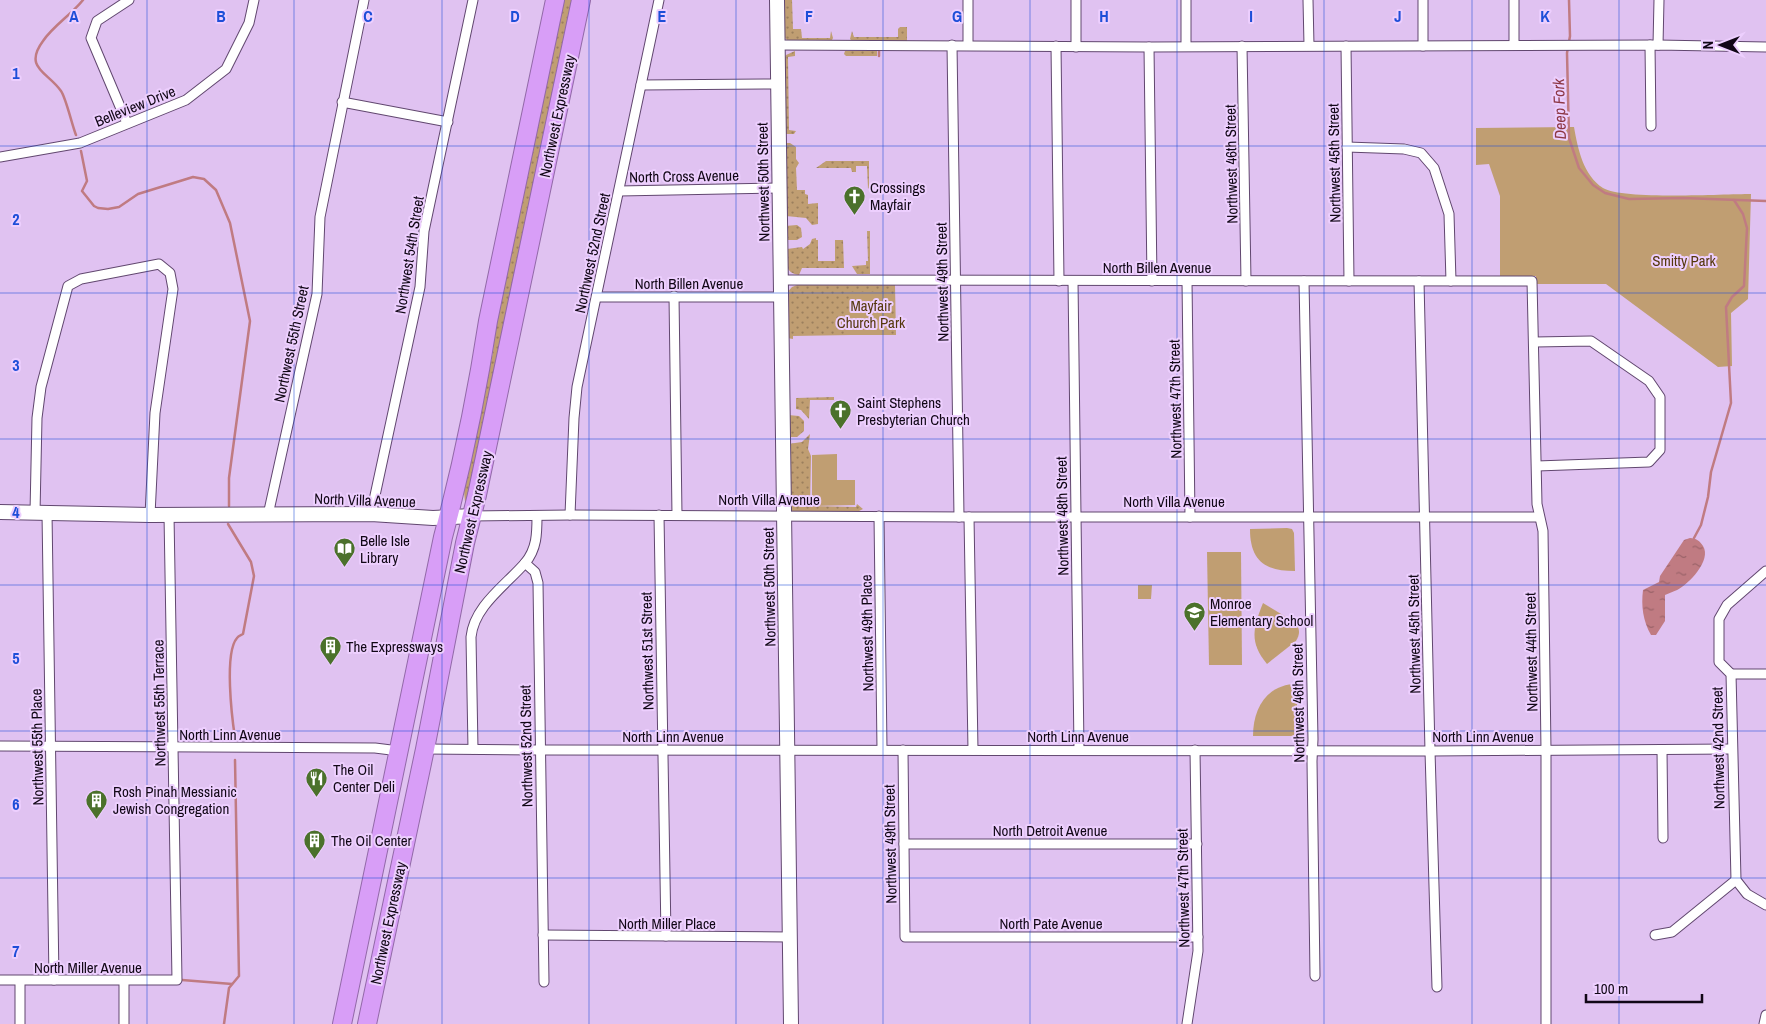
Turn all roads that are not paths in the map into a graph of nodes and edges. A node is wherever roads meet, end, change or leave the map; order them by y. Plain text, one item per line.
1 (129, 0) edge
2 (254, 0) edge
3 (364, 0) edge
4 (473, 0) edge
5 (555, 0) edge
6 (581, 0) edge
7 (659, 0) edge
8 (777, 0) edge
9 (968, 0) edge
10 (1076, 0) edge
11 (1186, 0) edge
12 (1308, 0) edge
13 (1423, 0) edge
14 (1514, 0) edge
15 (1659, 0) edge
16 (778, 45) junction
17 (952, 45) junction
18 (1309, 45) junction
19 (1514, 45) junction
20 (1654, 45) junction
21 (968, 46) junction
22 (1056, 46) junction
23 (1186, 46) junction
24 (1242, 46) junction
25 (1346, 46) junction
26 (1423, 46) junction
27 (1076, 47) junction
28 (1149, 47) junction
29 (1766, 47) edge
30 (778, 84) junction
31 (641, 85) junction
32 (342, 102) junction
33 (448, 122) junction
34 (128, 124) junction
35 (1652, 126) dead end
36 (1347, 147) junction
37 (0, 157) edge
38 (780, 188) junction
39 (619, 191) junction
40 (781, 280) junction
41 (956, 280) junction
42 (1060, 280) junction
43 (1246, 280) junction
44 (1304, 280) junction
45 (1348, 280) junction
46 (1073, 281) junction
47 (1152, 281) junction
48 (1187, 281) junction
49 (1420, 281) junction
50 (1451, 281) junction
51 (1532, 281) joint
52 (674, 296) junction
53 (597, 297) junction
54 (781, 297) junction
55 (1535, 342) junction
56 (1536, 466) junction
57 (0, 512) edge
58 (41, 513) junction
59 (372, 514) junction
60 (150, 515) junction
61 (169, 515) junction
62 (268, 515) junction
63 (570, 515) junction
64 (659, 515) junction
65 (677, 515) junction
66 (472, 516) junction
67 (537, 516) junction
68 (785, 516) junction
69 (879, 516) junction
70 (964, 517) junction
71 (1076, 517) junction
72 (1190, 517) junction
73 (1308, 517) junction
74 (1538, 517) junction
75 (448, 518) junction
76 (1425, 518) junction
77 (526, 563) junction
78 (1766, 571) edge
79 (1730, 674) junction
80 (1766, 674) edge
81 (0, 746) edge
82 (51, 747) junction
83 (173, 748) junction
84 (424, 749) junction
85 (473, 749) junction
86 (882, 749) junction
87 (1731, 749) junction
88 (540, 750) junction
89 (662, 750) junction
90 (787, 750) junction
91 (903, 750) junction
92 (973, 750) junction
93 (1079, 750) junction
94 (1195, 750) junction
95 (1312, 750) junction
96 (1546, 750) junction
97 (1662, 750) junction
98 (399, 751) junction
99 (1430, 751) junction
100 (418, 782) junction
101 (1663, 838) dead end
102 (904, 844) junction
103 (1197, 844) junction
104 (1736, 880) junction
105 (1766, 905) edge
106 (543, 935) junction
107 (1656, 935) dead end
108 (666, 936) junction
109 (790, 937) junction
110 (905, 937) joint
111 (1198, 937) junction
112 (1315, 976) dead end
113 (0, 980) edge
114 (54, 980) junction
115 (177, 980) joint
116 (20, 981) junction
117 (124, 981) junction
118 (544, 982) dead end
119 (1437, 987) dead end
120 (1766, 1015) edge
121 (20, 1024) edge
122 (124, 1024) edge
123 (342, 1024) edge
124 (367, 1024) edge
125 (791, 1024) edge
126 (1188, 1024) edge
127 (1546, 1024) edge
128 (1764, 1024) edge

1 - 34 street
2 - 34 street, Belleview Drive
3 - 32 street, Northwest 55th Street
4 - 33 street, Northwest 54th Street
5 - 75 highway, Northwest Expressway
6 - 66 highway, Northwest Expressway
7 - 31 street, Northwest 52nd Street
8 - 16 street, Northwest 50th Street
9 - 21 street
10 - 27 street
11 - 23 street
12 - 18 street
13 - 26 street
14 - 19 street
15 - 20 street
16 - 17 street
16 - 30 street, Northwest 50th Street
17 - 21 street
17 - 41 street, Northwest 49th Street
18 - 24 street
18 - 25 street
19 - 20 street
19 - 26 street
20 - 29 street
20 - 35 street
21 - 22 street
22 - 27 street
22 - 42 street
23 - 24 street
23 - 28 street
24 - 43 street, Northwest 46th Street
25 - 26 street
25 - 36 street, Northwest 45th Street
27 - 28 street
28 - 47 street
30 - 31 street
30 - 38 street, Northwest 50th Street
31 - 39 street, Northwest 52nd Street
32 - 33 street
32 - 62 street, Northwest 55th Street
33 - 59 street, Northwest 54th Street
34 - 37 street, Belleview Drive
36 - 45 street, Northwest 45th Street
36 - 50 street
38 - 39 street, North Cross Avenue
38 - 40 street, Northwest 50th Street
39 - 53 street, Northwest 52nd Street
40 - 41 street, North Billen Avenue
40 - 54 street, Northwest 50th Street
41 - 42 street, North Billen Avenue
41 - 70 street, Northwest 49th Street
42 - 46 street, North Billen Avenue
43 - 44 street, North Billen Avenue
43 - 48 street, North Billen Avenue
44 - 45 street, North Billen Avenue
44 - 73 street, Northwest 46th Street
45 - 49 street, North Billen Avenue
46 - 47 street, North Billen Avenue
46 - 71 street, Northwest 48th Street
47 - 48 street, North Billen Avenue
48 - 72 street, Northwest 47th Street
49 - 50 street, North Billen Avenue
49 - 76 street, Northwest 45th Street
50 - 51 street, North Billen Avenue
51 - 55 street, Northwest 44th Street
52 - 53 street, North Billen Avenue
52 - 54 street, North Billen Avenue
52 - 65 street
53 - 63 street, Northwest 52nd Street
54 - 68 street, Northwest 50th Street
55 - 56 street, Northwest 44th Street
55 - 56 street
56 - 74 street, Northwest 44th Street
57 - 58 street, North Villa Avenue
58 - 60 street, North Villa Avenue
58 - 60 street, Northwest 55th Place
58 - 82 street, Northwest 55th Place
59 - 62 street, North Villa Avenue
59 - 75 street, North Villa Avenue
60 - 61 street, North Villa Avenue
61 - 62 street, North Villa Avenue
61 - 83 street, Northwest 55th Terrace
63 - 64 street, North Villa Avenue
63 - 67 street, North Villa Avenue
64 - 65 street, North Villa Avenue
64 - 89 street, Northwest 51st Street
65 - 68 street, North Villa Avenue
66 - 67 street, North Villa Avenue
66 - 75 street, North Villa Avenue
66 - 84 highway, Northwest Expressway
67 - 77 street
68 - 69 street, North Villa Avenue
68 - 90 street, Northwest 50th Street
69 - 70 street, North Villa Avenue
69 - 86 street, Northwest 49th Place
70 - 71 street, North Villa Avenue
70 - 92 street, Northwest 49th Street
71 - 72 street, North Villa Avenue
71 - 93 street, Northwest 48th Street
72 - 73 street, North Villa Avenue
73 - 76 street, North Villa Avenue
73 - 95 street, Northwest 46th Street
74 - 76 street, North Villa Avenue
74 - 96 street, Northwest 44th Street
75 - 98 highway, Northwest Expressway
76 - 99 street, Northwest 45th Street
77 - 85 street
77 - 88 street, Northwest 52nd Street
78 - 79 street, Northwest 42nd Street
79 - 80 street
79 - 87 street, Northwest 42nd Street
81 - 82 street, North Linn Avenue
82 - 83 street, North Linn Avenue
82 - 114 street, Northwest 55th Place
83 - 98 street, North Linn Avenue
83 - 115 street, Northwest 55th Terrace
84 - 85 street, North Linn Avenue
84 - 100 highway, Northwest Expressway
85 - 88 street, North Linn Avenue
86 - 90 street, North Linn Avenue
86 - 91 street, North Linn Avenue
87 - 97 street, North Linn Avenue
87 - 104 street, Northwest 42nd Street
88 - 89 street, North Linn Avenue
88 - 106 street, Northwest 52nd Street
89 - 90 street, North Linn Avenue
89 - 108 street, Northwest 51st Street
90 - 109 street, Northwest 50th Street
91 - 92 street, North Linn Avenue
91 - 102 street, Northwest 49th Street
92 - 93 street, North Linn Avenue
93 - 94 street, North Linn Avenue
94 - 95 street, North Linn Avenue
94 - 103 street, Northwest 47th Street
95 - 99 street, North Linn Avenue
95 - 112 street, Northwest 46th Street
96 - 97 street, North Linn Avenue
96 - 99 street, North Linn Avenue
96 - 127 street, Northwest 44th Street
97 - 101 street
98 - 100 highway
98 - 123 highway, Northwest Expressway
99 - 119 street, Northwest 45th Street
100 - 124 highway, Northwest Expressway
102 - 103 street, North Detroit Avenue
102 - 110 street, Northwest 49th Street
103 - 111 street, Northwest 47th Street
104 - 105 street
104 - 107 street
106 - 108 street, North Miller Place
106 - 118 street, Northwest 52nd Street
108 - 109 street, North Miller Place
109 - 125 street, Northwest 50th Street
110 - 111 street, North Pate Avenue
111 - 126 street, Northwest 47th Street
113 - 116 street, North Miller Avenue
114 - 116 street, North Miller Avenue
114 - 117 street, North Miller Avenue
115 - 117 street, North Miller Avenue
116 - 121 street
117 - 122 street
120 - 128 street

